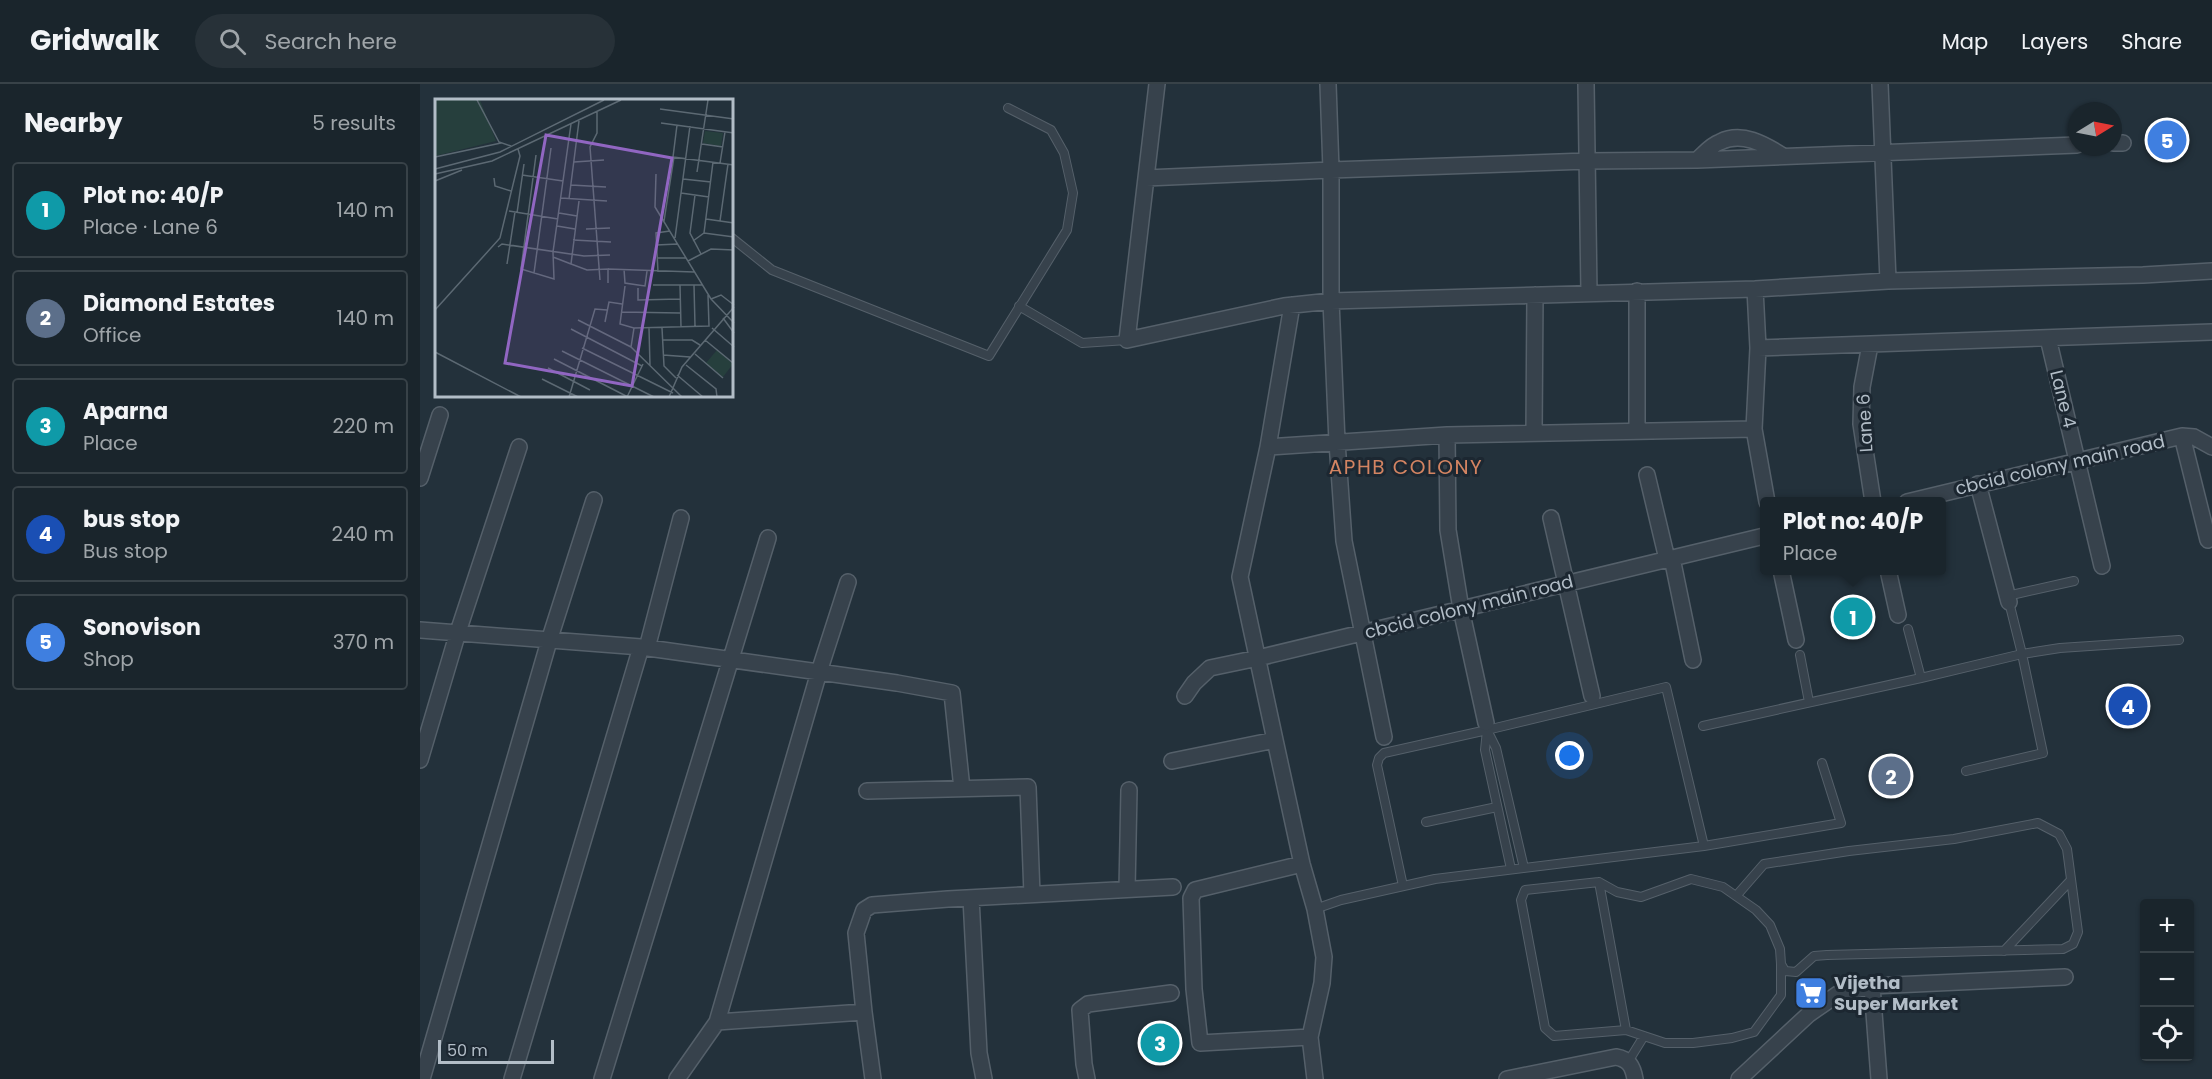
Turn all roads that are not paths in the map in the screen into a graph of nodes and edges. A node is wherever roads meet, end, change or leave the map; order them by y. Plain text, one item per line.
1 (1157, 84) edge
2 (1328, 84) edge
3 (1586, 84) edge
4 (1880, 84) edge
5 (1008, 108) dead end
6 (2068, 145) edge
7 (1884, 152) junction
8 (1587, 161) junction
9 (1331, 170) junction
10 (1146, 178) junction
11 (734, 240) edge
12 (2212, 271) edge
13 (1888, 281) junction
14 (1755, 289) junction
15 (1636, 291) junction
16 (1589, 293) junction
17 (1535, 294) junction
18 (1331, 301) junction
19 (1292, 305) junction
20 (1019, 306) junction
21 (2212, 332) edge
22 (2048, 338) junction
23 (1127, 340) junction
24 (1870, 345) junction
25 (1758, 348) junction
26 (440, 415) dead end
27 (1754, 429) junction
28 (1637, 430) junction
29 (1534, 433) junction
30 (1447, 435) junction
31 (2182, 436) junction
32 (1337, 441) junction
33 (519, 447) dead end
34 (1268, 447) junction
35 (2212, 447) edge
36 (2078, 460) junction
37 (1647, 476) dead end
38 (420, 478) edge
39 (1978, 484) junction
40 (1766, 497) edge
41 (1872, 497) edge
42 (1924, 497) edge
43 (594, 500) dead end
44 (681, 518) dead end
45 (1551, 518) dead end
46 (1760, 537) edge
47 (768, 538) dead end
48 (2208, 540) dead end
49 (1670, 559) junction
50 (2102, 566) dead end
51 (1782, 575) edge
52 (1889, 575) edge
53 (2074, 581) dead end
54 (848, 582) dead end
55 (1566, 584) junction
56 (2008, 599) junction
57 (1461, 609) junction
58 (1898, 615) dead end
59 (1908, 629) dead end
60 (420, 630) edge
61 (458, 632) junction
62 (1362, 633) junction
63 (1796, 640) dead end
64 (2179, 640) dead end
65 (549, 641) junction
66 (644, 647) junction
67 (2022, 654) junction
68 (1800, 655) dead end
69 (1258, 658) junction
70 (729, 660) junction
71 (1693, 660) dead end
72 (819, 672) junction
73 (1921, 678) junction
74 (1185, 696) dead end
75 (1592, 696) dead end
76 (1809, 702) junction
77 (1487, 726) junction
78 (1703, 726) dead end
79 (1384, 737) dead end
80 (1275, 740) junction
81 (420, 760) edge
82 (1172, 761) dead end
83 (1822, 763) dead end
84 (1966, 771) dead end
85 (962, 789) junction
86 (867, 790) dead end
87 (1129, 790) dead end
88 (1497, 807) junction
89 (1426, 822) dead end
90 (1704, 846) junction
91 (1302, 864) junction
92 (1524, 868) junction
93 (1511, 869) junction
94 (2071, 880) junction
95 (1599, 882) junction
96 (1403, 886) junction
97 (1173, 887) dead end
98 (1127, 889) junction
99 (1032, 895) junction
100 (1737, 895) junction
101 (970, 898) junction
102 (1315, 909) junction
103 (2004, 951) junction
104 (1781, 964) junction
105 (2065, 977) dead end
106 (1872, 986) junction
107 (1171, 993) dead end
108 (864, 1012) junction
109 (717, 1022) junction
110 (1626, 1030) junction
111 (1644, 1036) junction
112 (1310, 1037) junction
113 (1628, 1062) junction
114 (1526, 1077) edge
115 (422, 1079) edge
116 (512, 1079) edge
117 (602, 1079) edge
118 (676, 1079) edge
119 (873, 1079) edge
120 (984, 1079) edge
121 (1087, 1079) edge
122 (1315, 1079) edge
123 (1507, 1079) edge
124 (1635, 1079) edge
125 (1739, 1079) edge
126 (1879, 1079) edge

1 - 10 street
2 - 9 street
3 - 8 street
4 - 7 street
5 - 20 lane
6 - 7 street
7 - 8 street
7 - 13 street
8 - 9 street
8 - 16 street
9 - 10 street
9 - 18 street
10 - 23 street
11 - 20 lane
12 - 13 street
13 - 14 street
14 - 15 street
14 - 25 street
15 - 16 street
15 - 28 street
16 - 17 street
17 - 18 street
17 - 29 street
18 - 19 street
18 - 32 street
19 - 23 street
19 - 34 street
20 - 23 lane
21 - 22 street
22 - 24 street
22 - 36 street, Lane 4
24 - 25 street
24 - 41 street, Lane 6
25 - 27 street
26 - 38 street
27 - 28 street
27 - 40 street
28 - 29 street
29 - 30 street
30 - 32 street
30 - 57 street
31 - 35 street, cbcid colony main road
31 - 36 street, cbcid colony main road
31 - 48 street
32 - 34 street
32 - 62 street
33 - 61 street
34 - 69 street
36 - 39 street, cbcid colony main road
36 - 50 street, Lane 4
37 - 49 street
39 - 42 street, cbcid colony main road
39 - 56 street
43 - 65 street
44 - 66 street
45 - 55 street
46 - 49 street, cbcid colony main road
47 - 70 street
49 - 55 street, cbcid colony main road
49 - 71 street
51 - 63 street
52 - 58 street
53 - 56 lane
54 - 72 street
55 - 57 street, cbcid colony main road
55 - 75 street
56 - 67 lane
57 - 62 street, cbcid colony main road
57 - 77 street
59 - 73 lane
60 - 61 street
61 - 65 street
61 - 81 street
62 - 69 street, cbcid colony main road
62 - 79 street
64 - 67 lane
65 - 66 street
65 - 115 street
66 - 70 street
66 - 116 street
67 - 73 lane
67 - 84 lane
68 - 76 lane
69 - 74 street, cbcid colony main road
69 - 80 street
70 - 72 street
70 - 117 street
72 - 85 street
72 - 109 street
73 - 76 lane
76 - 78 lane
77 - 88 lane
77 - 90 lane
77 - 92 lane
77 - 96 lane
80 - 82 street
80 - 91 street
83 - 90 lane
85 - 86 street
85 - 99 street
87 - 98 street
88 - 89 lane
88 - 93 lane
90 - 92 lane
91 - 102 street
91 - 112 street
92 - 93 lane
93 - 96 lane
94 - 100 lane
94 - 103 lane
94 - 103 lane
95 - 100 lane
95 - 110 lane
95 - 110 lane
96 - 102 lane
97 - 98 street
98 - 99 street
99 - 101 street
100 - 104 lane
101 - 108 street
101 - 120 street
102 - 112 street
103 - 104 lane
104 - 111 lane
105 - 106 street
106 - 125 street
106 - 126 street
107 - 121 street
108 - 109 street
108 - 119 street
109 - 118 street
110 - 111 lane
111 - 113 lane
112 - 122 street
113 - 114 street
113 - 124 street
114 - 123 street

